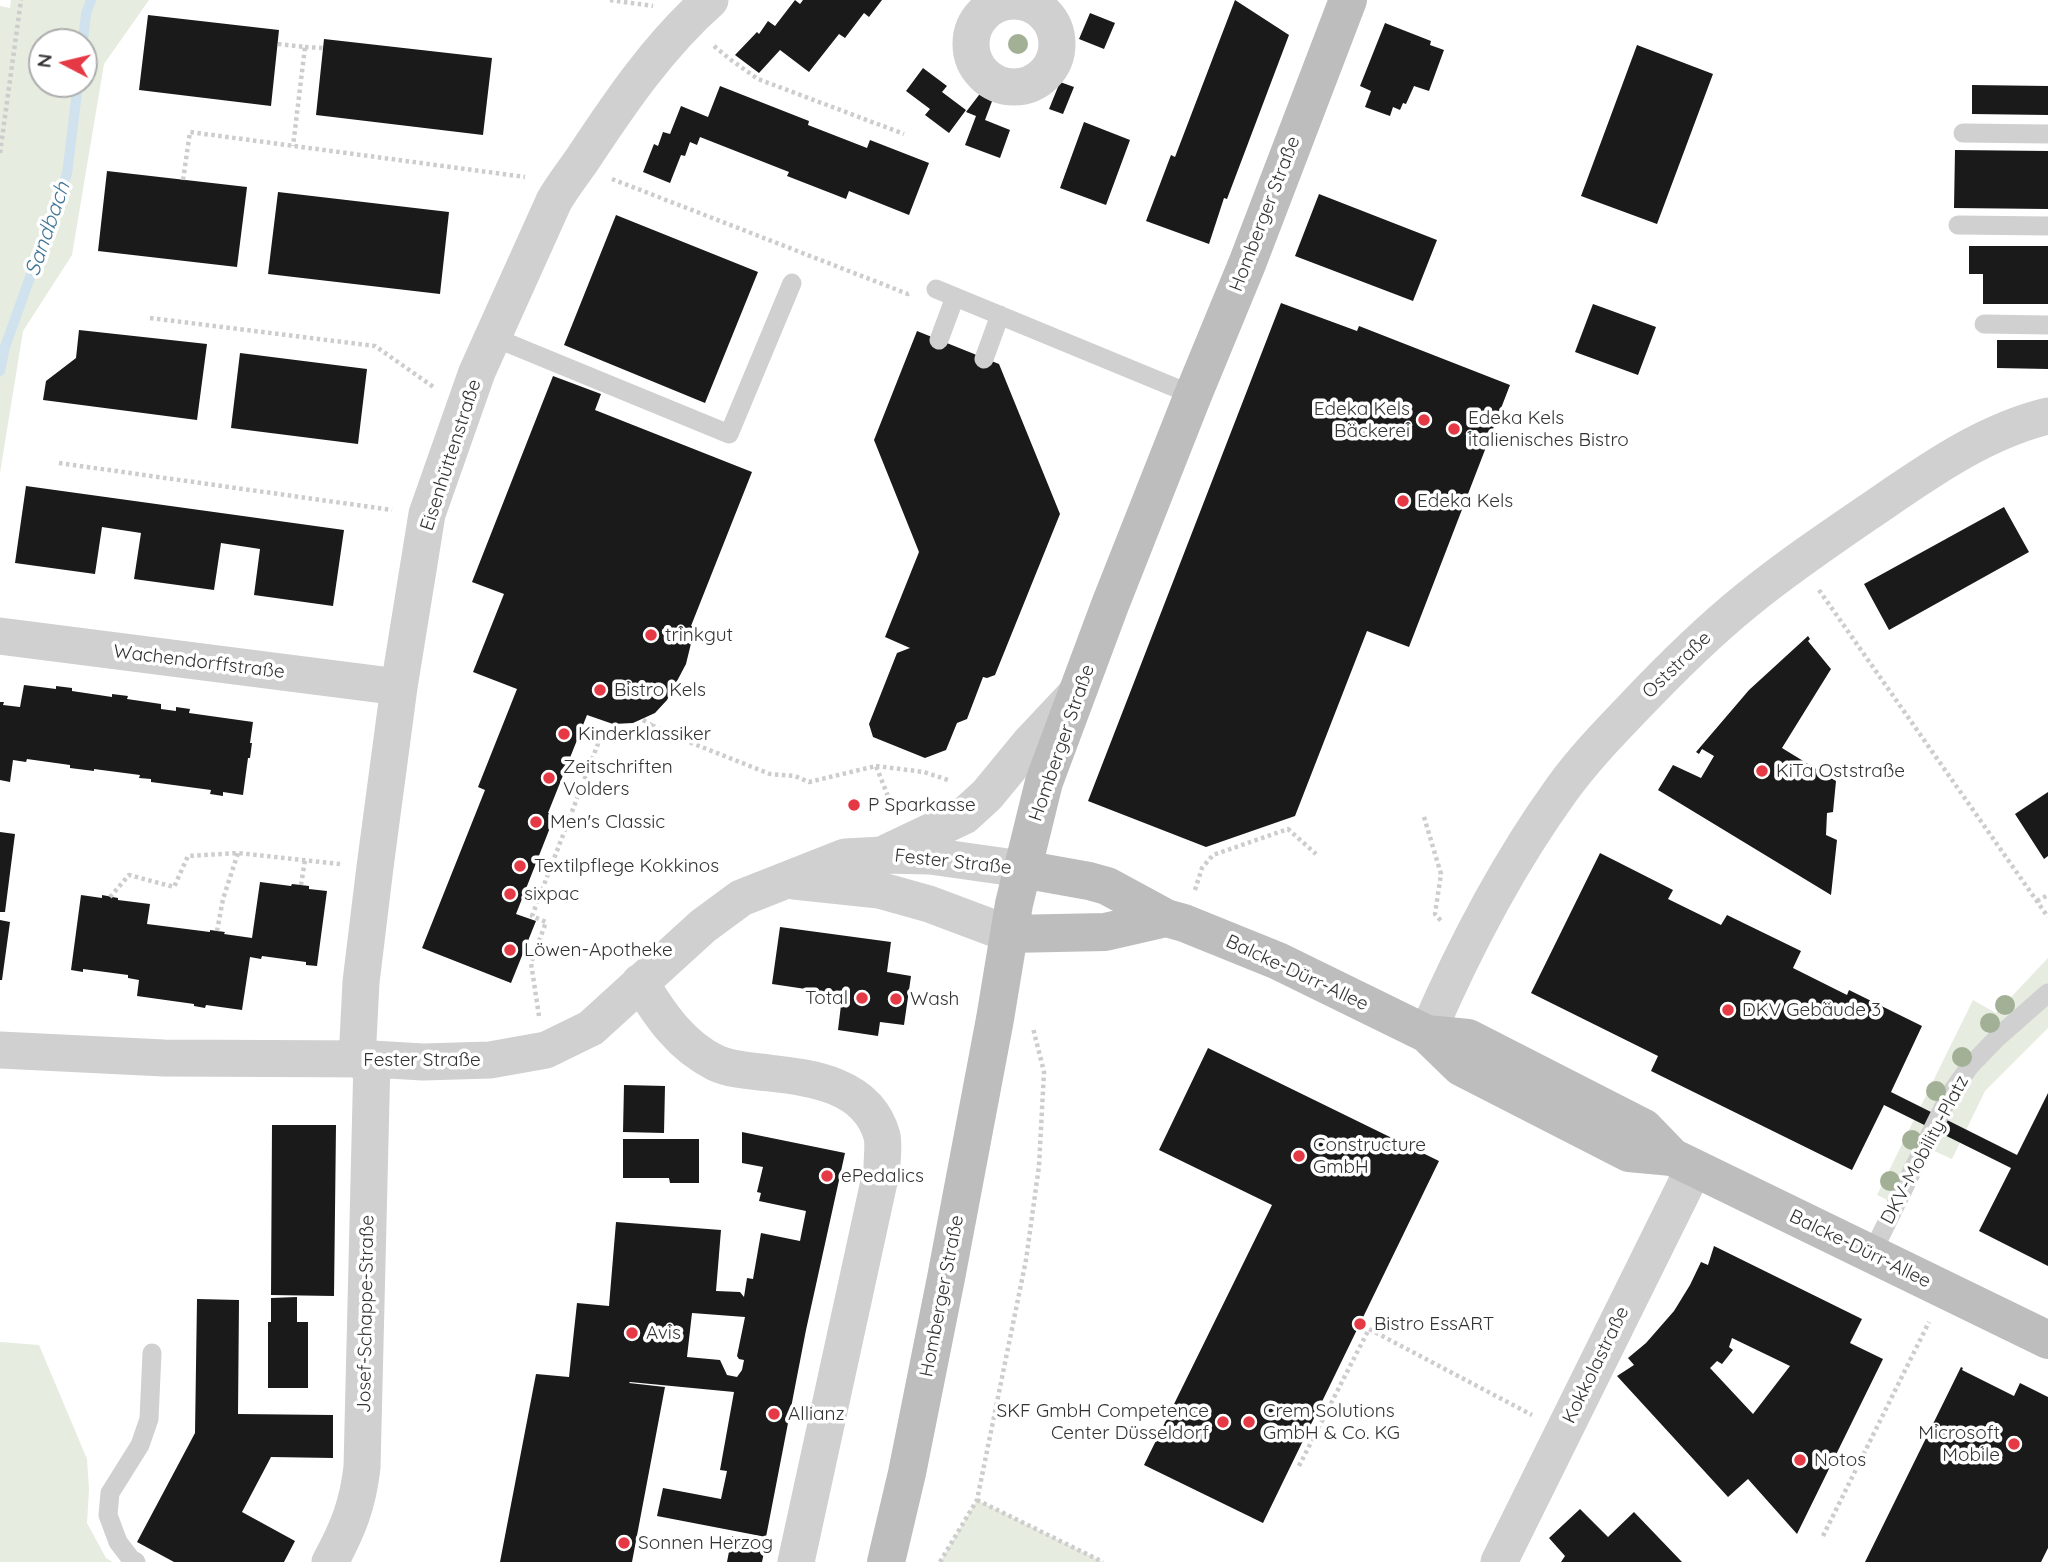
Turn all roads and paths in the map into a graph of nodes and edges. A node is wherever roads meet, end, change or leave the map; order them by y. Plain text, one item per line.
1 (21, 0) edge
2 (1348, 0) edge
3 (698, 11) edge
4 (278, 44) dead end
5 (305, 47) junction
6 (323, 48) dead end
7 (0, 84) edge
8 (9, 86) junction
9 (1963, 133) dead end
10 (904, 134) dead end
11 (2048, 134) edge
12 (293, 146) junction
13 (0, 153) edge
14 (571, 174) junction
15 (183, 180) dead end
16 (1958, 225) dead end
17 (2048, 226) edge
18 (792, 283) dead end
19 (936, 289) joint
20 (955, 297) junction
21 (1000, 316) junction
22 (150, 318) dead end
23 (1984, 324) dead end
24 (2048, 325) edge
25 (493, 337) junction
26 (939, 340) dead end
27 (984, 359) dead end
28 (1193, 395) junction
29 (464, 408) junction
30 (2048, 416) edge
31 (59, 463) dead end
32 (427, 514) junction
33 (1815, 584) dead end
34 (0, 636) edge
35 (398, 687) junction
36 (1077, 693) junction
37 (643, 720) dead end
38 (654, 726) junction
39 (876, 766) junction
40 (940, 776) dead end
41 (1424, 817) dead end
42 (895, 849) junction
43 (239, 853) junction
44 (1316, 854) dead end
45 (305, 860) junction
46 (375, 867) junction
47 (1023, 869) junction
48 (786, 880) junction
49 (301, 885) dead end
50 (2048, 895) edge
51 (110, 897) dead end
52 (2037, 901) junction
53 (2048, 917) edge
54 (1175, 920) junction
55 (217, 931) dead end
56 (1009, 934) junction
57 (1471, 937) junction
58 (640, 982) junction
59 (2048, 993) edge
60 (1032, 1027) dead end
61 (1427, 1034) junction
62 (0, 1050) edge
63 (546, 1050) junction
64 (364, 1059) junction
65 (1683, 1163) junction
66 (1871, 1255) junction
67 (1945, 1290) junction
68 (2048, 1340) edge
69 (152, 1353) dead end
70 (1564, 1431) junction
71 (1299, 1465) dead end
72 (977, 1500) junction
73 (1823, 1536) dead end
74 (136, 1562) edge
75 (330, 1562) edge
76 (796, 1562) edge
77 (886, 1562) edge
78 (940, 1562) edge
79 (1103, 1562) edge
80 (1499, 1562) edge

1 - 8 path
2 - 28 main road, Homberger Straße
3 - 10 path
3 - 14 street, Eisenhüttenstraße
4 - 5 path
5 - 6 path
5 - 12 path
7 - 8 path
8 - 13 path
9 - 11 lane
12 - 14 path
12 - 15 path
14 - 19 path
14 - 25 street, Eisenhüttenstraße
16 - 17 lane
18 - 25 lane
19 - 20 lane
20 - 21 lane
20 - 26 lane
21 - 27 lane
21 - 28 lane
22 - 29 path
23 - 24 lane
25 - 29 street, Eisenhüttenstraße
28 - 36 main road, Homberger Straße
29 - 32 street, Eisenhüttenstraße
30 - 57 street, Oststraße
31 - 32 path
32 - 35 street, Eisenhüttenstraße
33 - 52 path
34 - 35 street, Wachendorffstraße
35 - 46 street, Eisenhüttenstraße
36 - 42 street, Fester Straße
36 - 47 main road, Homberger Straße
37 - 38 path
38 - 39 path
38 - 63 path
39 - 40 path
39 - 42 path
41 - 57 path
42 - 47 street, Fester Straße
42 - 48 street, Fester Straße
43 - 45 path
43 - 51 path
43 - 55 path
44 - 54 path
45 - 46 path
45 - 49 path
46 - 64 street, Eisenhüttenstraße
47 - 54 main road, Balcke-Dürr-Allee
47 - 56 main road, Homberger Straße
48 - 56 street, Fester Straße
48 - 58 street, Fester Straße
50 - 52 path
52 - 53 path
54 - 56 main road
54 - 61 main road, Balcke-Dürr-Allee
56 - 77 main road, Homberger Straße
57 - 61 street, Oststraße
58 - 63 street, Fester Straße
58 - 76 street
59 - 66 lane, DKV-Mobility-Platz
60 - 72 path
61 - 65 main road, Balcke-Dürr-Allee
62 - 64 street, Fester Straße
63 - 64 street, Fester Straße
64 - 75 street, Josef-Schappe-Straße
65 - 66 main road, Balcke-Dürr-Allee
65 - 70 street, Kokkolastraße
66 - 67 main road, Balcke-Dürr-Allee
67 - 68 main road, Balcke-Dürr-Allee
67 - 73 path
69 - 74 lane
70 - 71 path
70 - 80 street, Kokkolastraße
72 - 78 path
72 - 79 path

